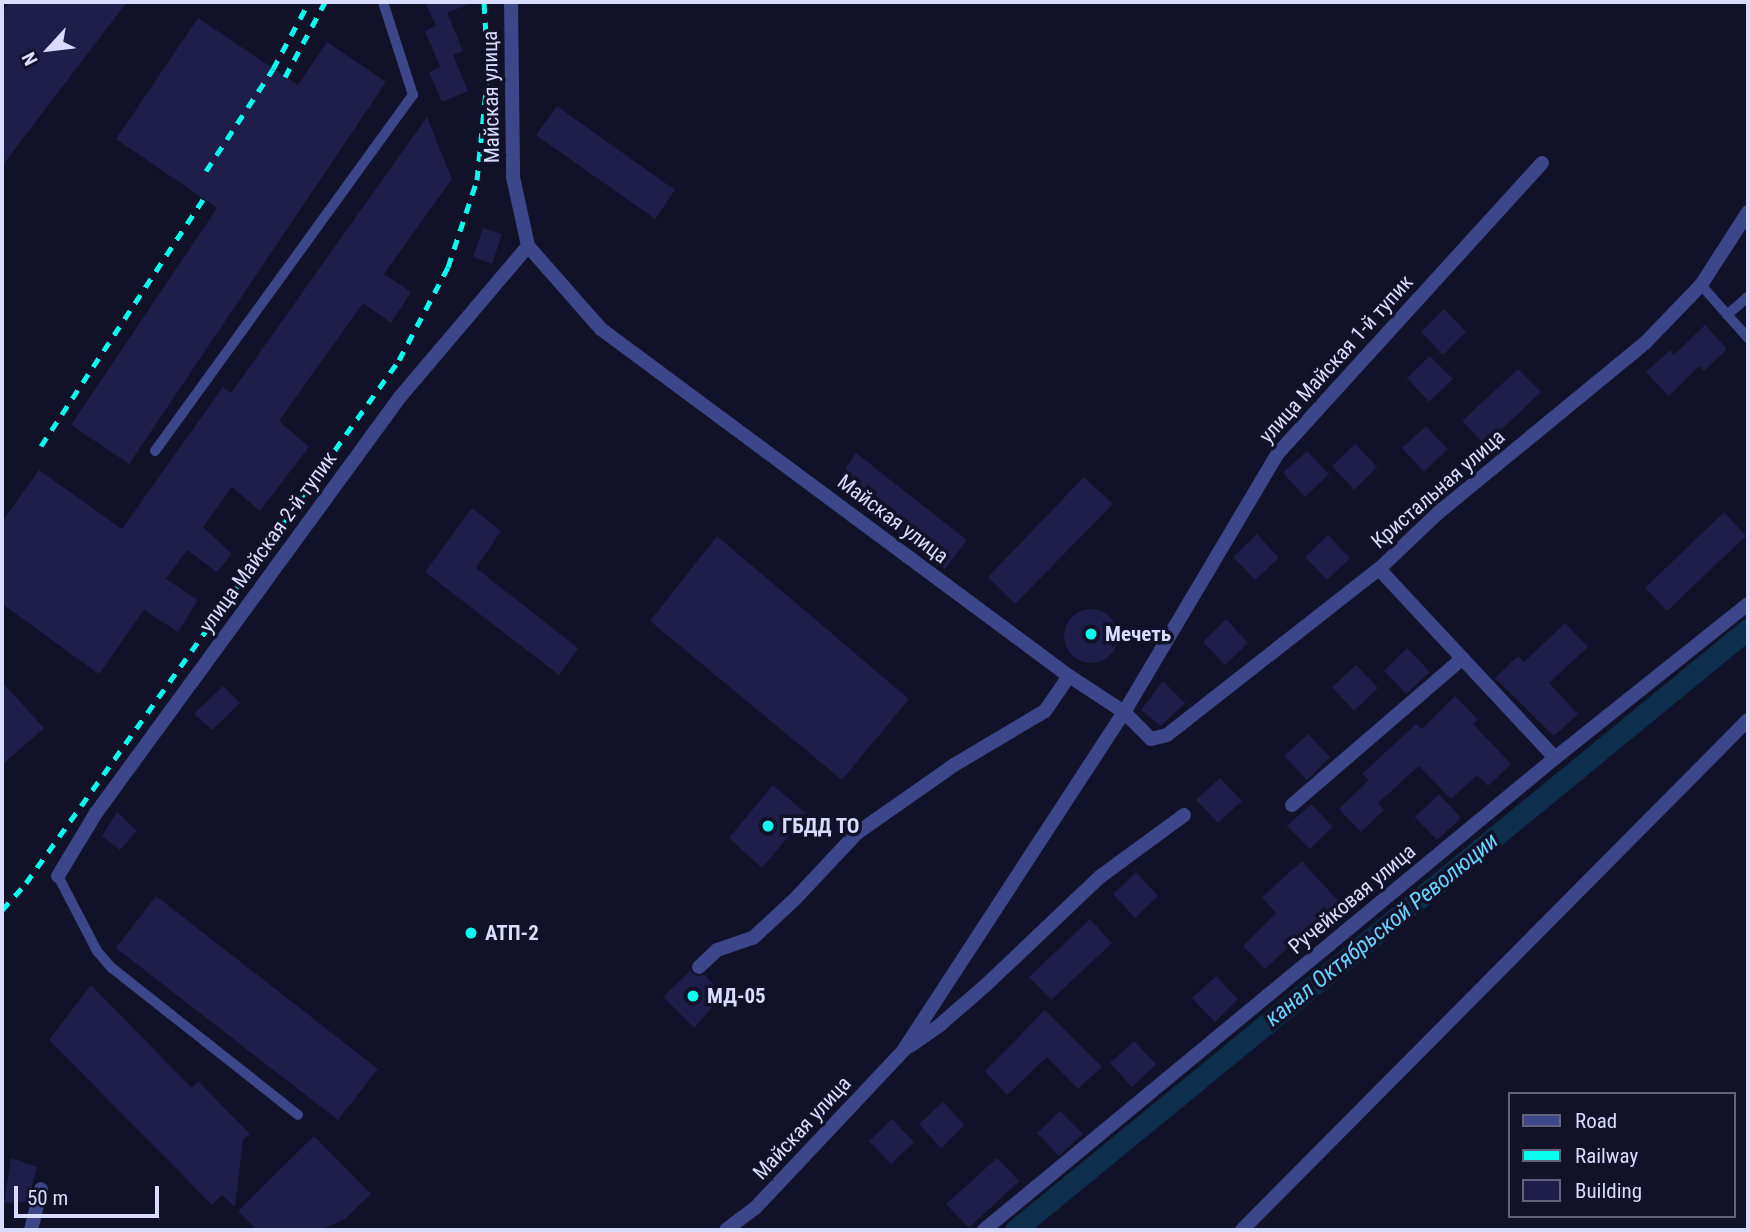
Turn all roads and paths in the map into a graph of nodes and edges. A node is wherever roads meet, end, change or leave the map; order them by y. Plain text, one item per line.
1 (383, 2) edge
2 (511, 2) edge
3 (1542, 163) dead end
4 (1748, 212) edge
5 (528, 246) junction
6 (1701, 285) junction
7 (1748, 297) edge
8 (1727, 315) junction
9 (1748, 338) edge
10 (155, 451) dead end
11 (1379, 569) junction
12 (1748, 604) edge
13 (1463, 659) junction
14 (1069, 676) junction
15 (1124, 712) junction
16 (1748, 720) edge
17 (1555, 758) junction
18 (1292, 805) dead end
19 (1184, 815) dead end
20 (58, 876) joint
21 (699, 967) dead end
22 (904, 1050) junction
23 (298, 1115) dead end
24 (41, 1189) dead end
25 (31, 1230) edge
26 (726, 1230) edge
27 (984, 1230) edge
28 (1241, 1230) edge

1 - 10 lane
2 - 5 street, Майская улица
3 - 15 street, улица Майская 1-й тупик
4 - 6 street, Кристальная улица
5 - 14 street, Майская улица
5 - 20 street, улица Майская 2-й тупик
6 - 8 lane
6 - 11 street, Кристальная улица
7 - 8 lane
8 - 9 lane
11 - 13 street
11 - 15 street, Кристальная улица
12 - 17 street, Ручейковая улица
13 - 17 street
13 - 18 street
14 - 15 street, Майская улица
14 - 21 street
15 - 22 street, Майская улица
16 - 28 street
17 - 27 street, Ручейковая улица
19 - 22 street, Майская улица
20 - 23 lane
22 - 26 street, Майская улица
24 - 25 street

